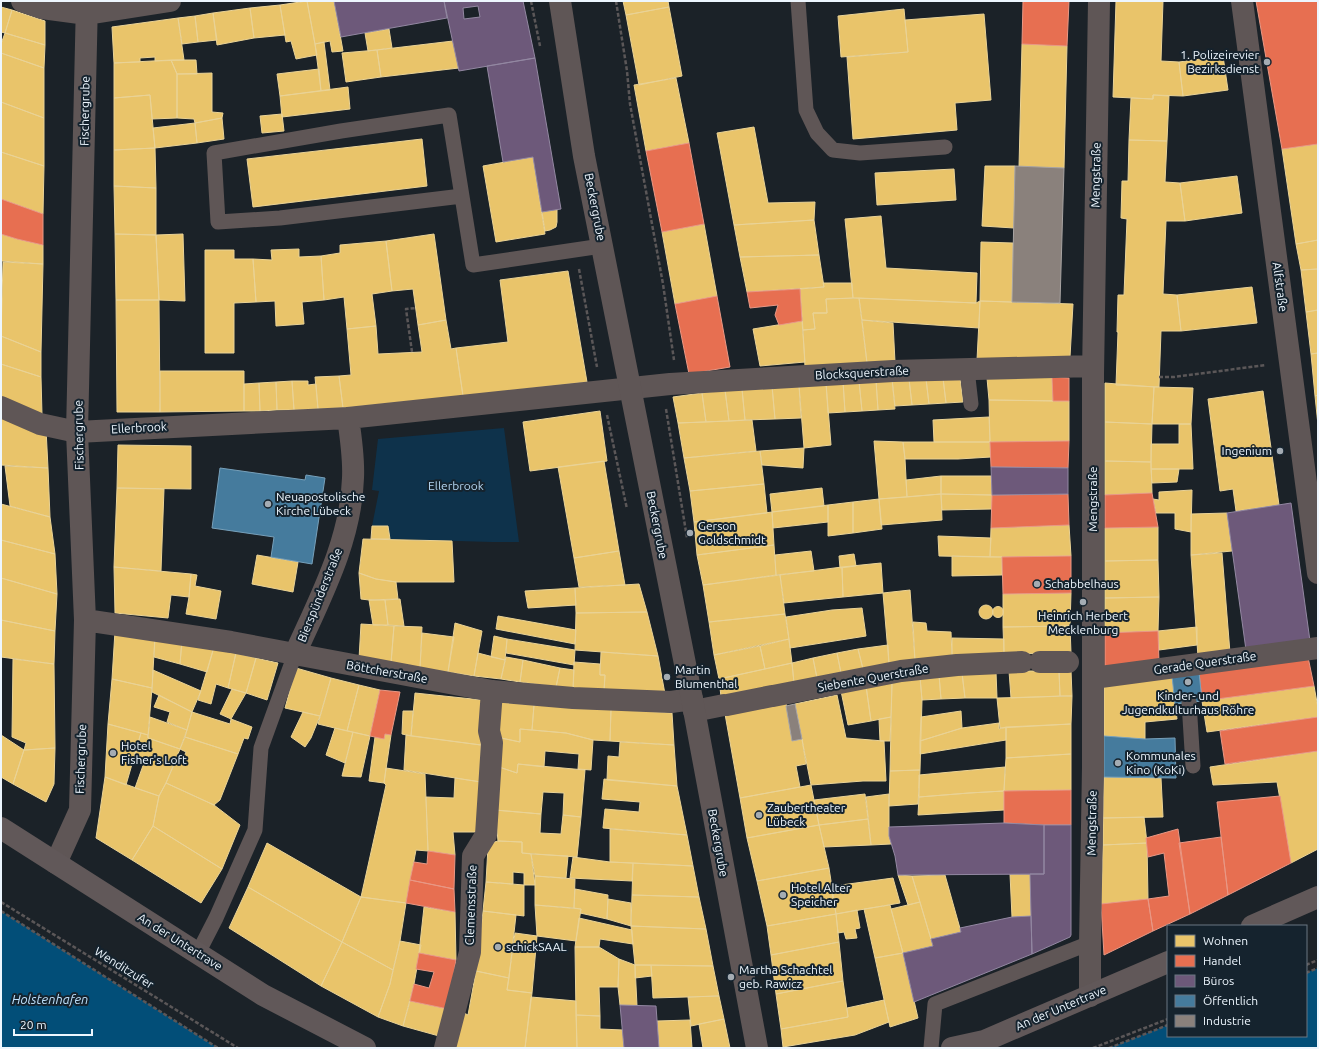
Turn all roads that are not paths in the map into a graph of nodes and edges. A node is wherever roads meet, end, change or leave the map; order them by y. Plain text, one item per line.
1 (22, 1) edge
2 (170, 1) edge
3 (560, 1) edge
4 (798, 1) edge
5 (1099, 1) edge
6 (1242, 1) edge
7 (87, 7) edge
8 (945, 147) dead end
9 (462, 196) junction
10 (602, 246) junction
11 (1093, 366) junction
12 (967, 369) junction
13 (630, 388) junction
14 (971, 404) dead end
15 (1, 408) edge
16 (348, 418) junction
17 (78, 432) junction
18 (1318, 573) edge
19 (85, 620) junction
20 (1318, 648) edge
21 (295, 654) junction
22 (1093, 670) junction
23 (492, 691) junction
24 (1189, 702) dead end
25 (693, 705) junction
26 (1193, 766) dead end
27 (1, 828) edge
28 (56, 863) junction
29 (1318, 897) edge
30 (1254, 925) edge
31 (1090, 943) junction
32 (198, 953) junction
33 (1167, 962) edge
34 (1090, 996) junction
35 (365, 1048) edge
36 (445, 1048) edge
37 (757, 1048) edge
38 (931, 1048) edge
39 (952, 1048) edge

1 - 7 street
2 - 7 street
3 - 10 street, Beckergrube
4 - 8 lane
5 - 11 street, Mengstraße
6 - 18 street, Alfstraße
7 - 17 street, Fischergrube
9 - 9 lane
9 - 10 lane
10 - 13 street, Beckergrube
11 - 12 street, Blocksquerstraße
11 - 22 street, Mengstraße
12 - 13 street, Blocksquerstraße
12 - 14 lane
13 - 16 street, Ellerbrook
13 - 25 street, Beckergrube
15 - 17 street, Ellerbrook
16 - 17 street, Ellerbrook
16 - 21 street, Bierspünderstraße
17 - 19 street, Fischergrube
19 - 21 street, Böttcherstraße
19 - 28 street, Fischergrube
20 - 22 street, Gerade Querstraße
21 - 23 street, Böttcherstraße
21 - 32 lane
22 - 25 street, Siebente Querstraße
22 - 31 street, Mengstraße
23 - 25 street, Böttcherstraße
23 - 36 street, Clemensstraße
24 - 26 lane
25 - 37 street, Beckergrube
27 - 28 main road, An der Untertrave
28 - 32 main road, An der Untertrave
29 - 30 main road
31 - 34 street, Mengstraße
31 - 38 lane
32 - 35 main road, An der Untertrave
33 - 34 main road, An der Untertrave
34 - 39 main road, An der Untertrave

